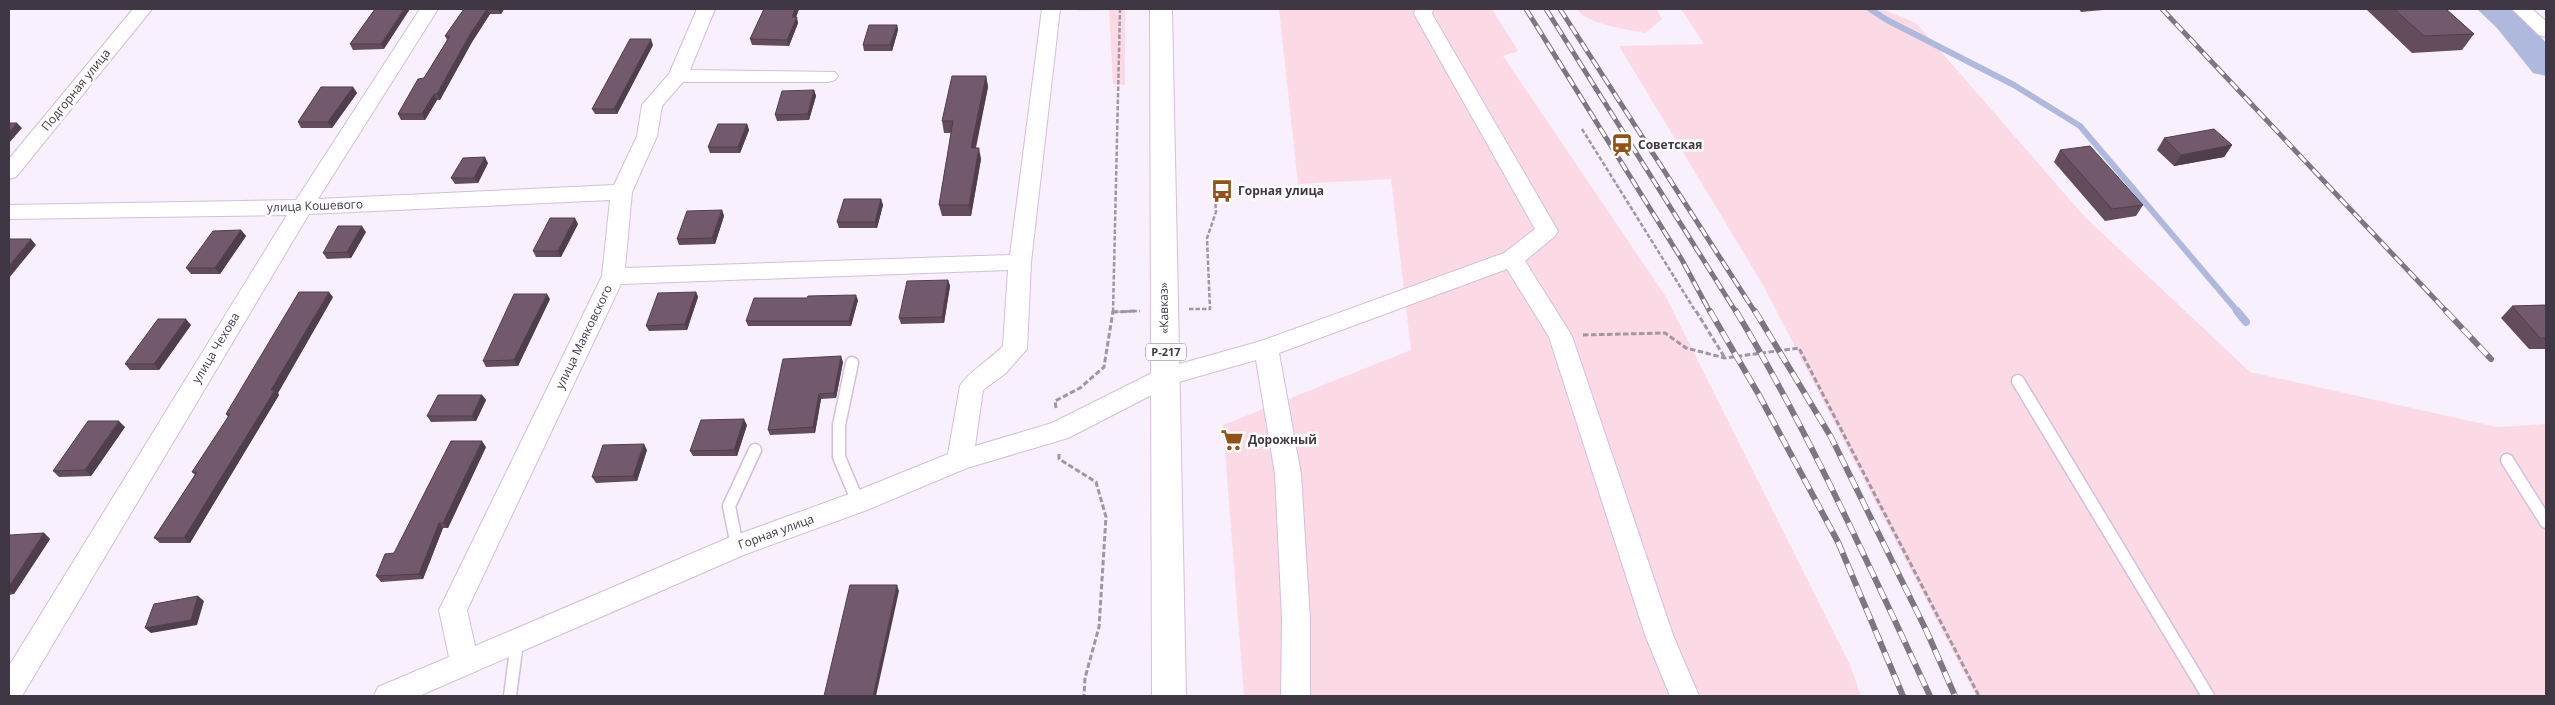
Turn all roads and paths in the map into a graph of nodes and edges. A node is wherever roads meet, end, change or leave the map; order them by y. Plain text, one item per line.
1 (143, 9) edge
2 (429, 9) edge
3 (706, 9) edge
4 (1051, 9) edge
5 (1120, 9) edge
6 (1161, 9) edge
7 (1424, 9) edge
8 (2521, 9) edge
9 (2546, 31) edge
10 (678, 76) junction
11 (828, 76) dead end
12 (1582, 129) dead end
13 (9, 172) edge
14 (621, 192) junction
15 (302, 207) junction
16 (9, 212) edge
17 (1512, 259) junction
18 (1020, 262) junction
19 (613, 276) junction
20 (1560, 336) junction
21 (1266, 348) junction
22 (1725, 358) junction
23 (852, 363) dead end
24 (1166, 376) junction
25 (2018, 382) dead end
26 (1059, 431) junction
27 (755, 450) dead end
28 (960, 460) junction
29 (2507, 460) dead end
30 (858, 502) junction
31 (2546, 522) edge
32 (737, 546) junction
33 (516, 642) junction
34 (464, 662) junction
35 (9, 691) edge
36 (388, 696) edge
37 (510, 696) edge
38 (1084, 696) edge
39 (1169, 696) edge
40 (1296, 696) edge
41 (1685, 696) edge
42 (1979, 696) edge
43 (2208, 696) edge

1 - 13 street, Подгорная улица
2 - 15 street, улица Чехова
3 - 10 street, улица Маяковского
4 - 18 street
5 - 26 path
6 - 24 highway, «Кавказ» / Р-217
7 - 17 street, Горная улица
8 - 9 street
10 - 11 street
10 - 14 street, улица Маяковского
12 - 22 path
14 - 15 street, улица Кошевого
14 - 19 street, улица Маяковского
15 - 16 street, улица Кошевого
15 - 35 street, улица Чехова
17 - 20 street
17 - 21 street, Горная улица
18 - 19 street
18 - 28 street
19 - 34 street, улица Маяковского
20 - 22 path
20 - 41 street
21 - 24 street, Горная улица
21 - 40 street
22 - 42 path
23 - 30 lane
24 - 26 street, Горная улица
24 - 39 highway, «Кавказ» / Р-217
25 - 43 lane
26 - 28 street, Горная улица
26 - 38 path
27 - 32 lane
28 - 30 street, Горная улица
29 - 31 lane
30 - 32 street, Горная улица
32 - 33 street, Горная улица
33 - 34 street, Горная улица
33 - 37 lane
34 - 36 street, Горная улица

